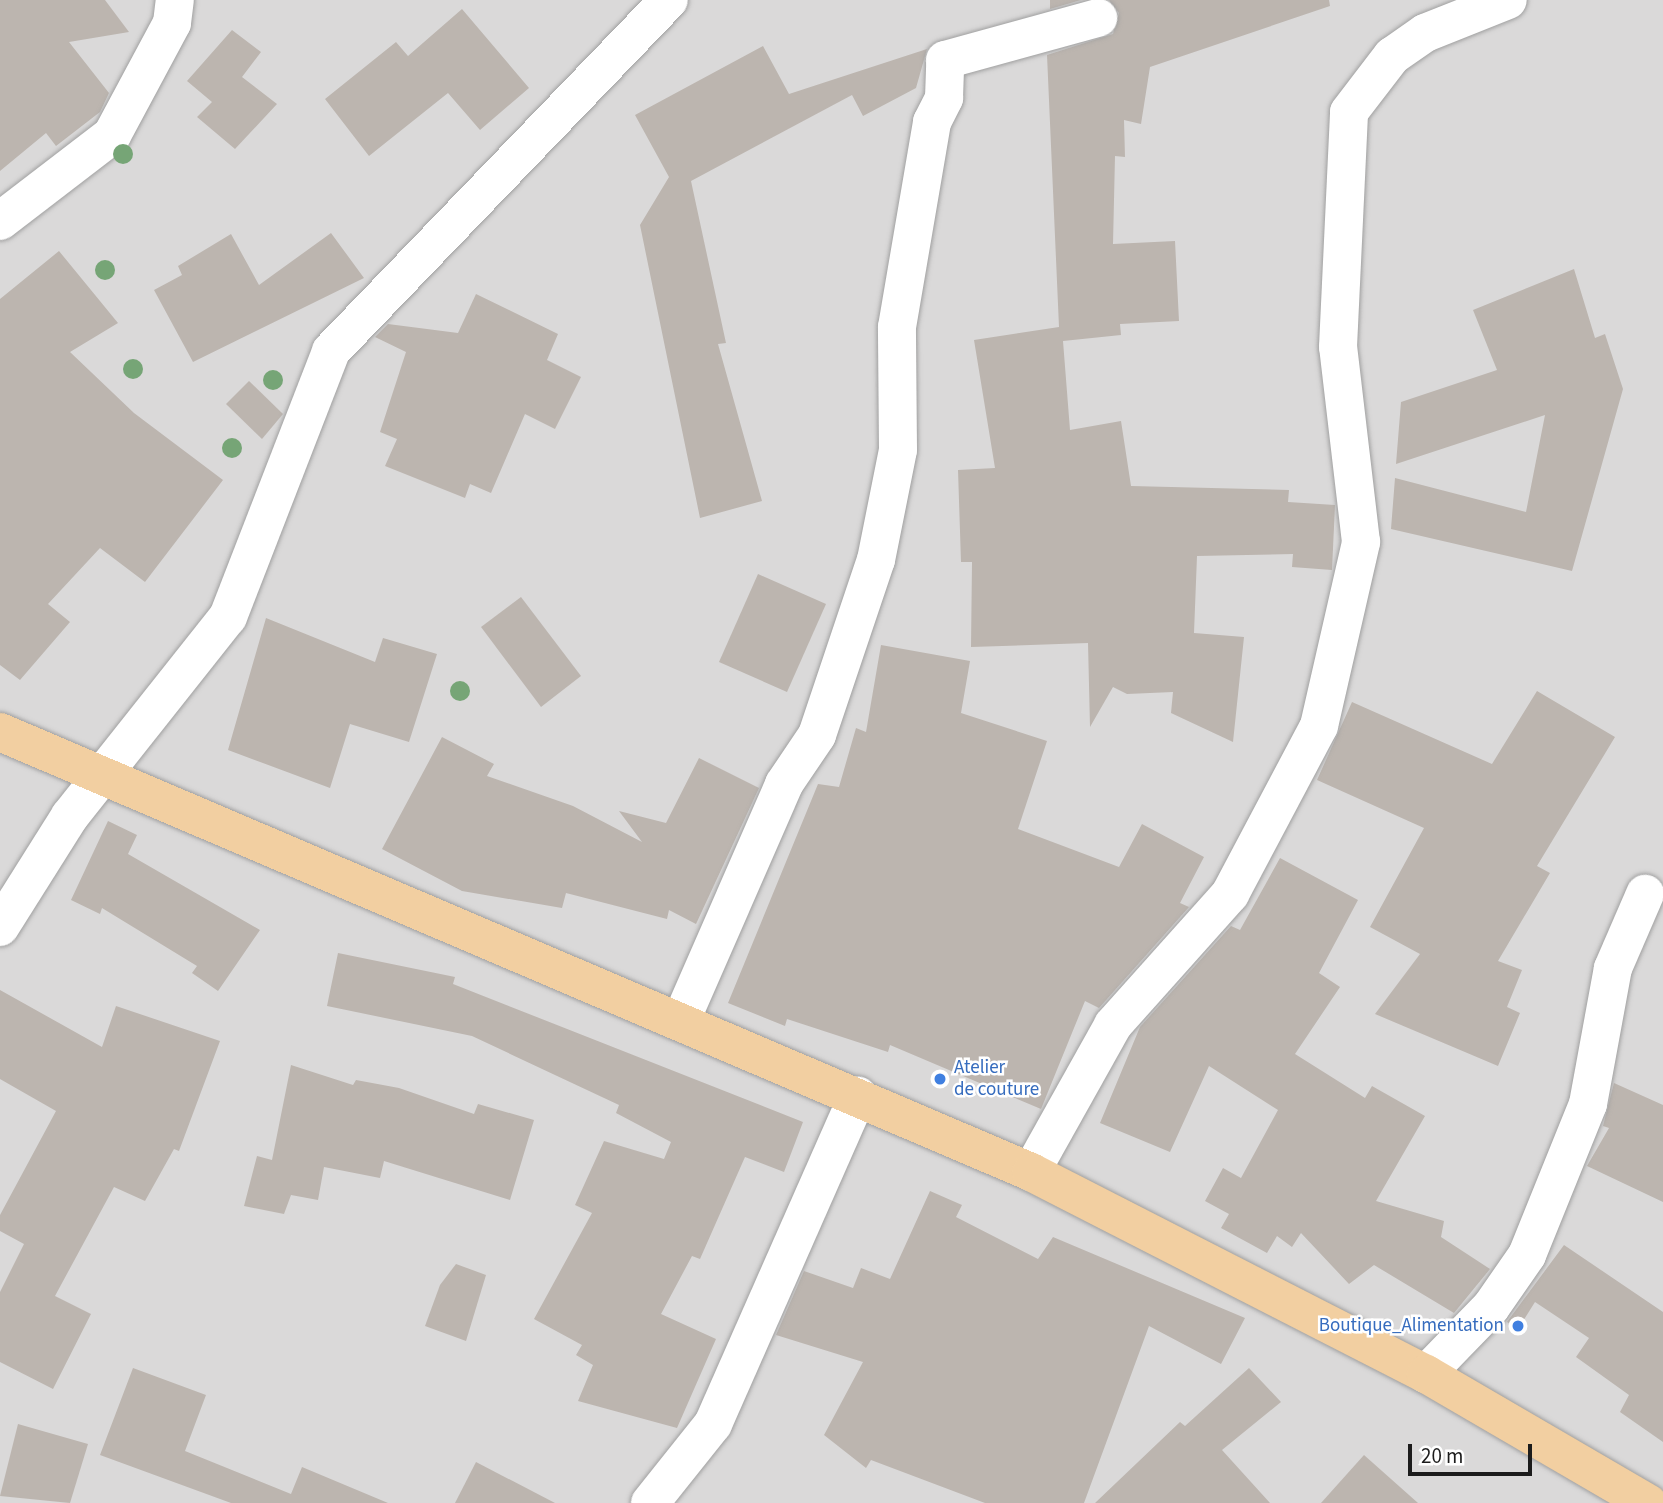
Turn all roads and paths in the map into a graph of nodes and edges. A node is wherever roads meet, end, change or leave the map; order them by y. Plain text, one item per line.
1 (175, 0) edge
2 (670, 0) edge
3 (1508, 0) edge
4 (1098, 18) dead end
5 (0, 221) edge
6 (0, 732) edge
7 (104, 778) junction
8 (1645, 894) dead end
9 (0, 927) edge
10 (682, 1018) junction
11 (858, 1096) junction
12 (1031, 1172) junction
13 (1426, 1374) junction
14 (650, 1503) edge
15 (1648, 1503) edge

1 - 5 street
2 - 7 street
3 - 12 street
4 - 10 street
6 - 7 main road
7 - 9 street
7 - 10 main road
8 - 13 street
10 - 11 main road
11 - 12 main road
11 - 14 street
12 - 13 main road
13 - 15 main road

